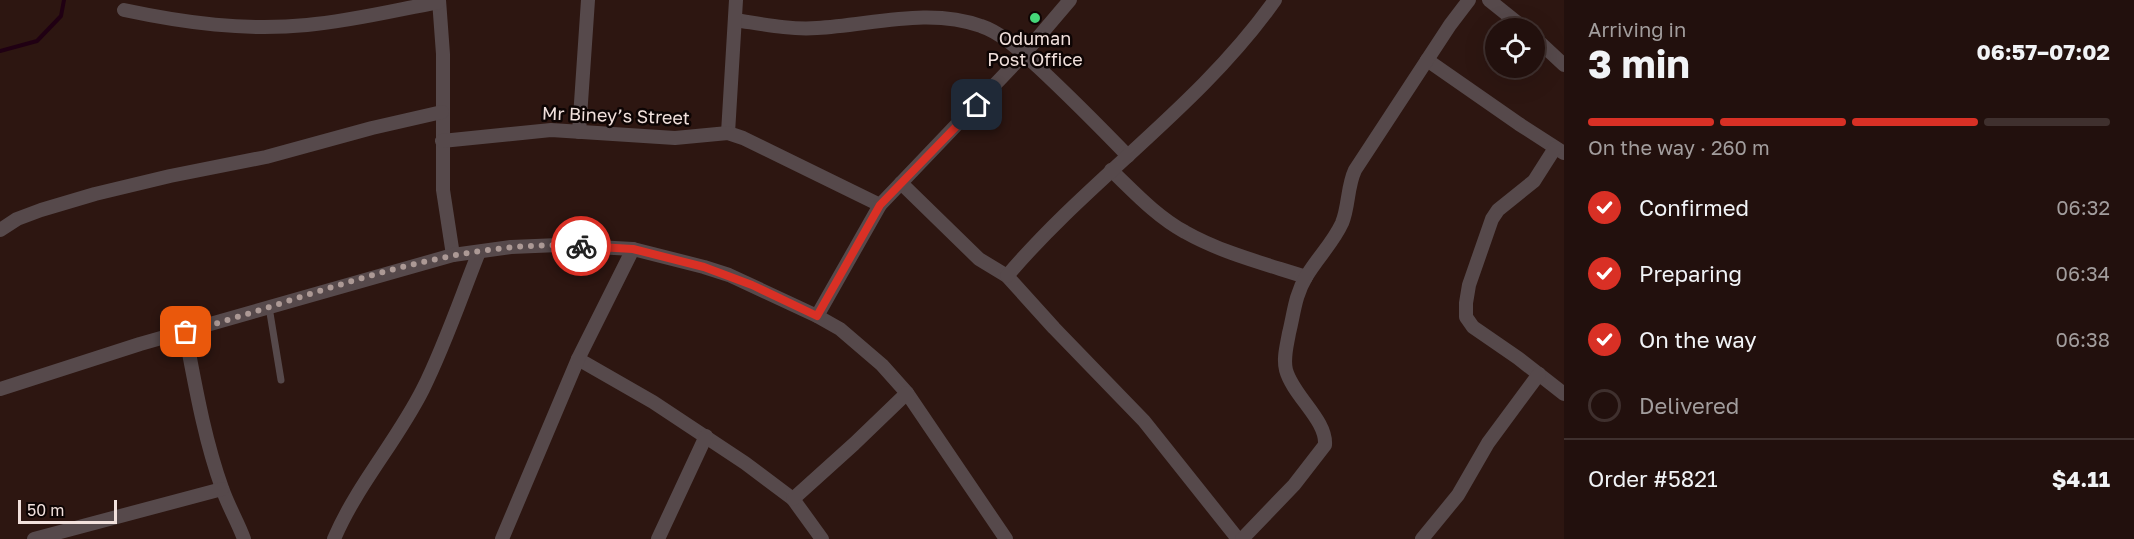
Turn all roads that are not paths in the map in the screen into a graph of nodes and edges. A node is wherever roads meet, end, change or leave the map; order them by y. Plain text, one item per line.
1 (588, 0) edge
2 (736, 0) edge
3 (1070, 0) edge
4 (1275, 0) edge
5 (1469, 0) edge
6 (1489, 0) edge
7 (439, 1) edge
8 (124, 10) dead end
9 (1512, 18) edge
10 (735, 20) junction
11 (1545, 47) edge
12 (1024, 54) junction
13 (1427, 60) junction
14 (1564, 65) edge
15 (442, 112) junction
16 (579, 132) junction
17 (728, 133) junction
18 (442, 141) junction
19 (1560, 150) edge
20 (1128, 156) junction
21 (1111, 170) junction
22 (901, 183) junction
23 (880, 205) junction
24 (0, 230) edge
25 (633, 249) junction
26 (479, 252) junction
27 (453, 255) junction
28 (1007, 276) junction
29 (1306, 277) junction
30 (268, 307) junction
31 (817, 316) junction
32 (186, 332) junction
33 (578, 359) junction
34 (1539, 374) junction
35 (281, 381) dead end
36 (0, 389) edge
37 (907, 393) junction
38 (1564, 394) edge
39 (706, 436) junction
40 (222, 489) junction
41 (793, 499) junction
42 (82, 533) edge
43 (34, 539) edge
44 (244, 539) edge
45 (334, 539) edge
46 (502, 539) edge
47 (657, 539) edge
48 (822, 539) edge
49 (1006, 539) edge
50 (1240, 539) edge
51 (1422, 539) edge

1 - 16 street
2 - 10 street
3 - 12 street
4 - 20 street
5 - 13 street
6 - 9 street
7 - 8 street
7 - 15 street
10 - 12 street
10 - 17 street
11 - 14 street
12 - 20 street
12 - 22 street
13 - 19 street
13 - 29 street
15 - 18 street
15 - 24 street
16 - 17 street, Mr Biney’s Street
16 - 18 street, Mr Biney’s Street
17 - 23 street
18 - 27 street
19 - 34 street
20 - 21 street
21 - 28 street
21 - 29 street
22 - 23 street
22 - 28 street
23 - 31 street
25 - 26 street
25 - 31 street
25 - 33 street
26 - 27 street
26 - 45 street
27 - 30 street
28 - 50 street
29 - 50 street
30 - 32 street
30 - 35 lane
31 - 37 street
32 - 36 street
32 - 40 street
33 - 39 street
33 - 46 street
34 - 38 street
34 - 51 street
37 - 41 street
37 - 49 street
39 - 41 street
39 - 47 street
40 - 42 street
40 - 44 street
41 - 48 street
42 - 43 street

